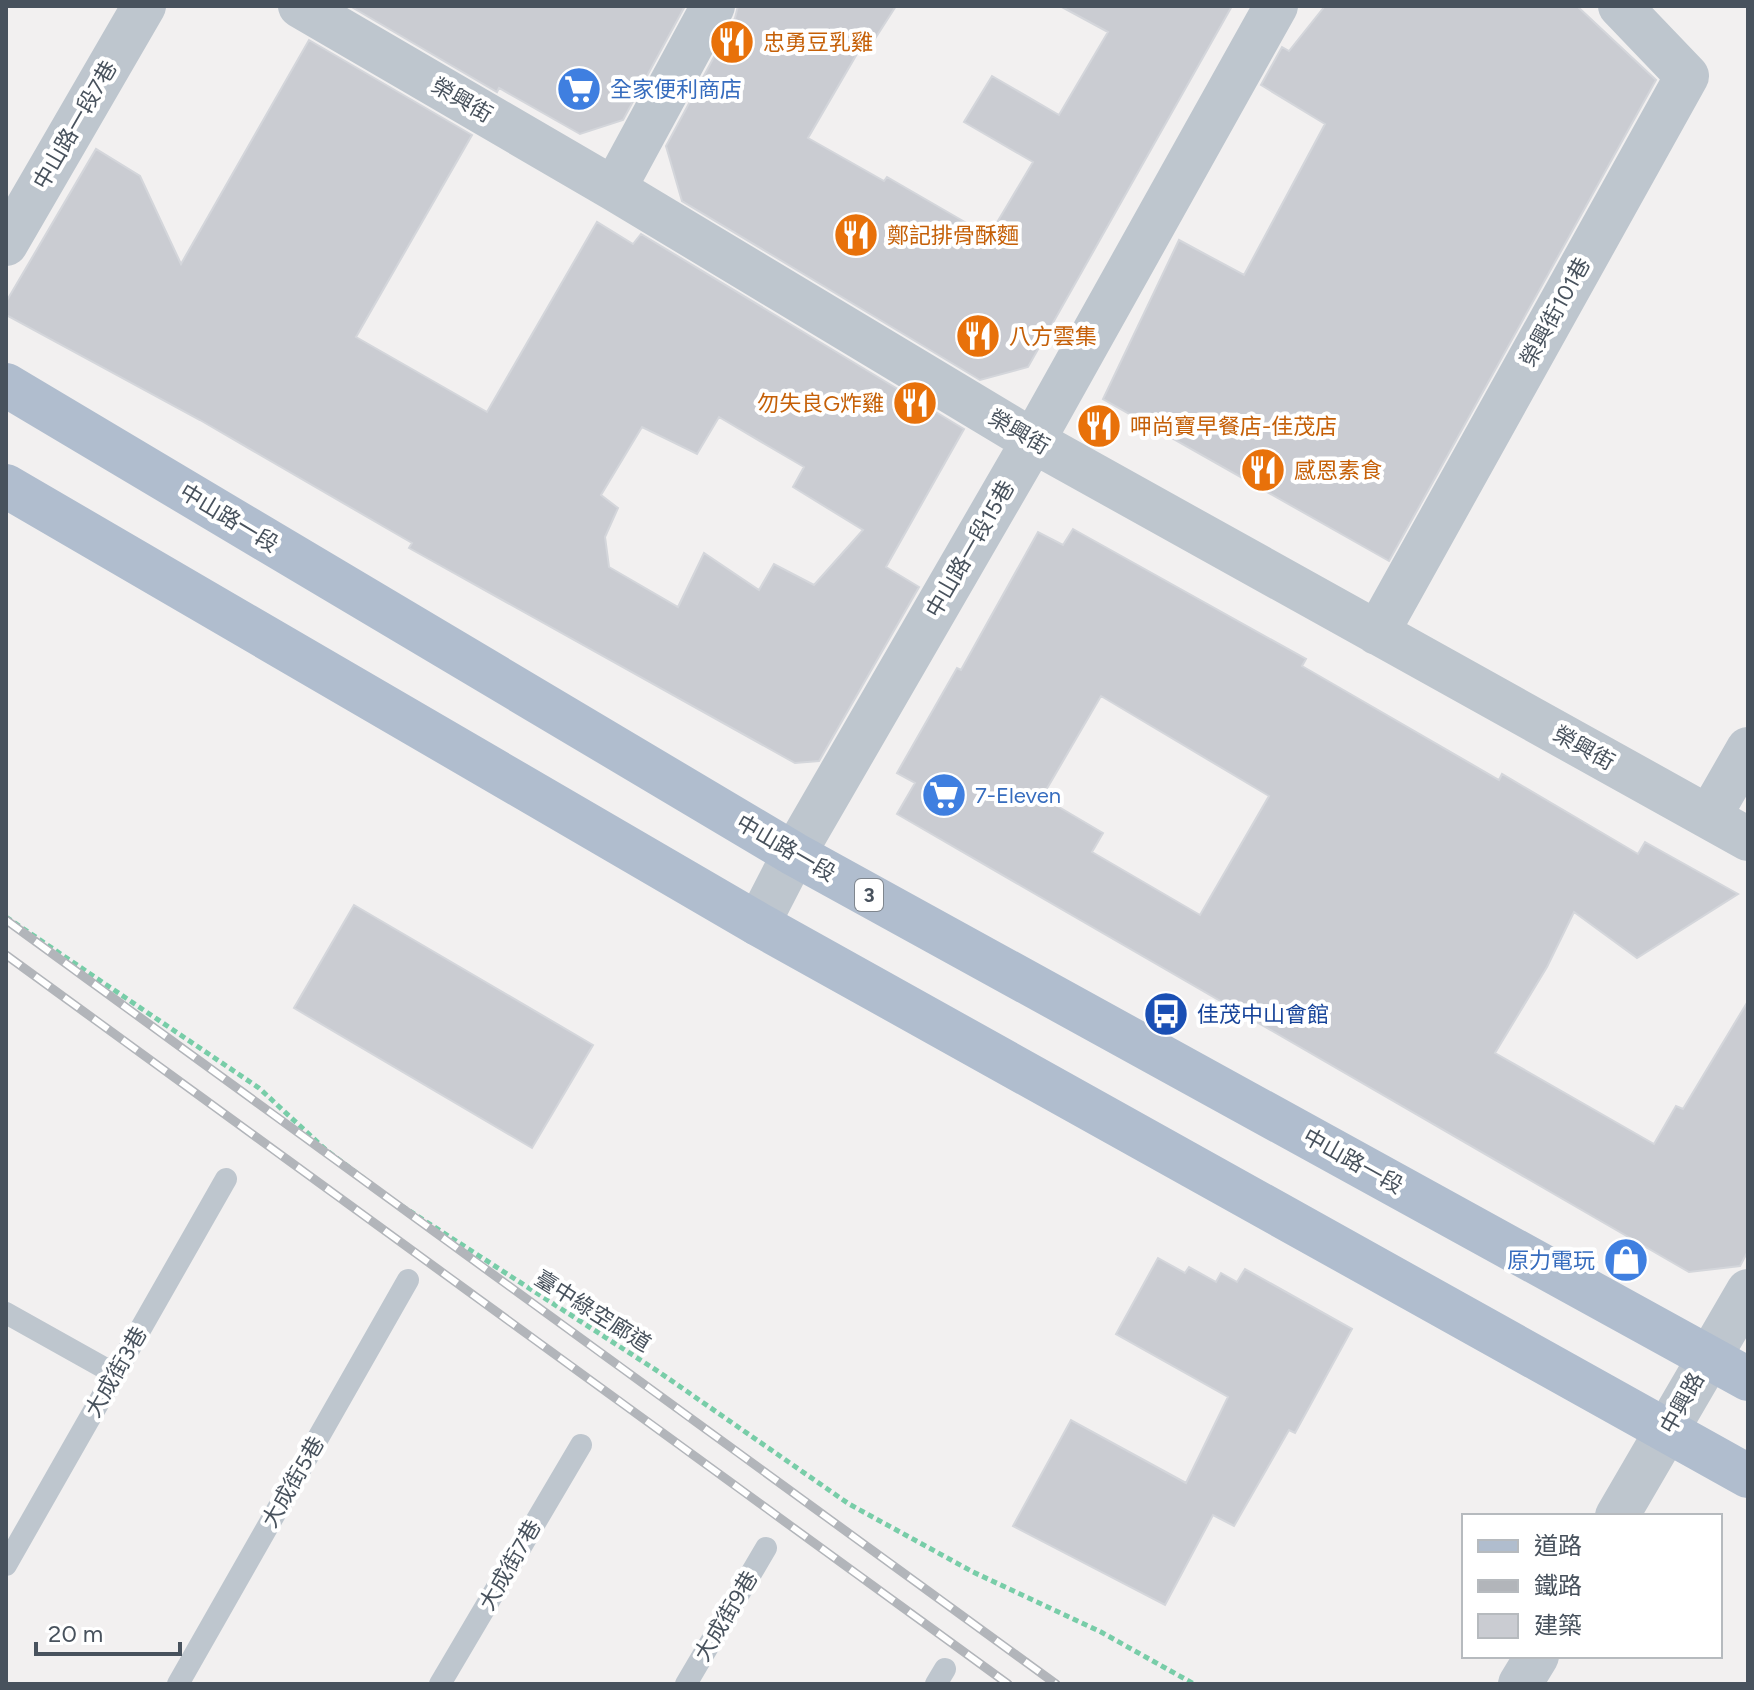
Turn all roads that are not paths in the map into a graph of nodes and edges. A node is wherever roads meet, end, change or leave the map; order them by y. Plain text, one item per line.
1 (144, 6) edge
2 (300, 6) edge
3 (713, 6) edge
4 (1276, 6) edge
5 (1620, 6) edge
6 (614, 189) junction
7 (6, 244) edge
8 (6, 385) edge
9 (1033, 441) junction
10 (6, 486) edge
11 (1377, 633) junction
12 (1748, 749) edge
13 (1709, 817) junction
14 (1748, 839) edge
15 (794, 854) junction
16 (758, 924) junction
17 (226, 1179) dead end
18 (408, 1280) dead end
19 (1748, 1291) edge
20 (6, 1313) edge
21 (1708, 1356) junction
22 (115, 1374) junction
23 (1748, 1379) edge
24 (1667, 1430) junction
25 (581, 1445) dead end
26 (1748, 1476) edge
27 (1618, 1514) edge
28 (766, 1548) dead end
29 (6, 1565) edge
30 (1536, 1658) edge
31 (178, 1684) edge
32 (440, 1684) edge
33 (686, 1684) edge
34 (1520, 1684) edge

1 - 7 street, 中山路一段7巷
2 - 6 street, 榮興街
3 - 6 street
4 - 9 street, 中山路一段15巷
5 - 11 street, 榮興街101巷
6 - 9 street, 榮興街
8 - 15 main road, 中山路一段 / 3
9 - 11 street, 榮興街
9 - 15 street, 中山路一段15巷
10 - 16 main road
11 - 13 street, 榮興街
12 - 13 street
13 - 14 street, 榮興街
15 - 16 street, 中山路一段15巷
15 - 21 main road, 中山路一段 / 3
16 - 24 main road
17 - 22 lane, 大成街3巷
18 - 31 lane, 大成街5巷
19 - 21 street, 中興路
20 - 22 lane
21 - 23 main road, 中山路一段 / 3
21 - 24 street, 中興路
22 - 29 lane, 大成街3巷
24 - 26 main road
24 - 27 street, 中興路
25 - 32 lane, 大成街7巷
28 - 33 lane, 大成街9巷
30 - 34 street

